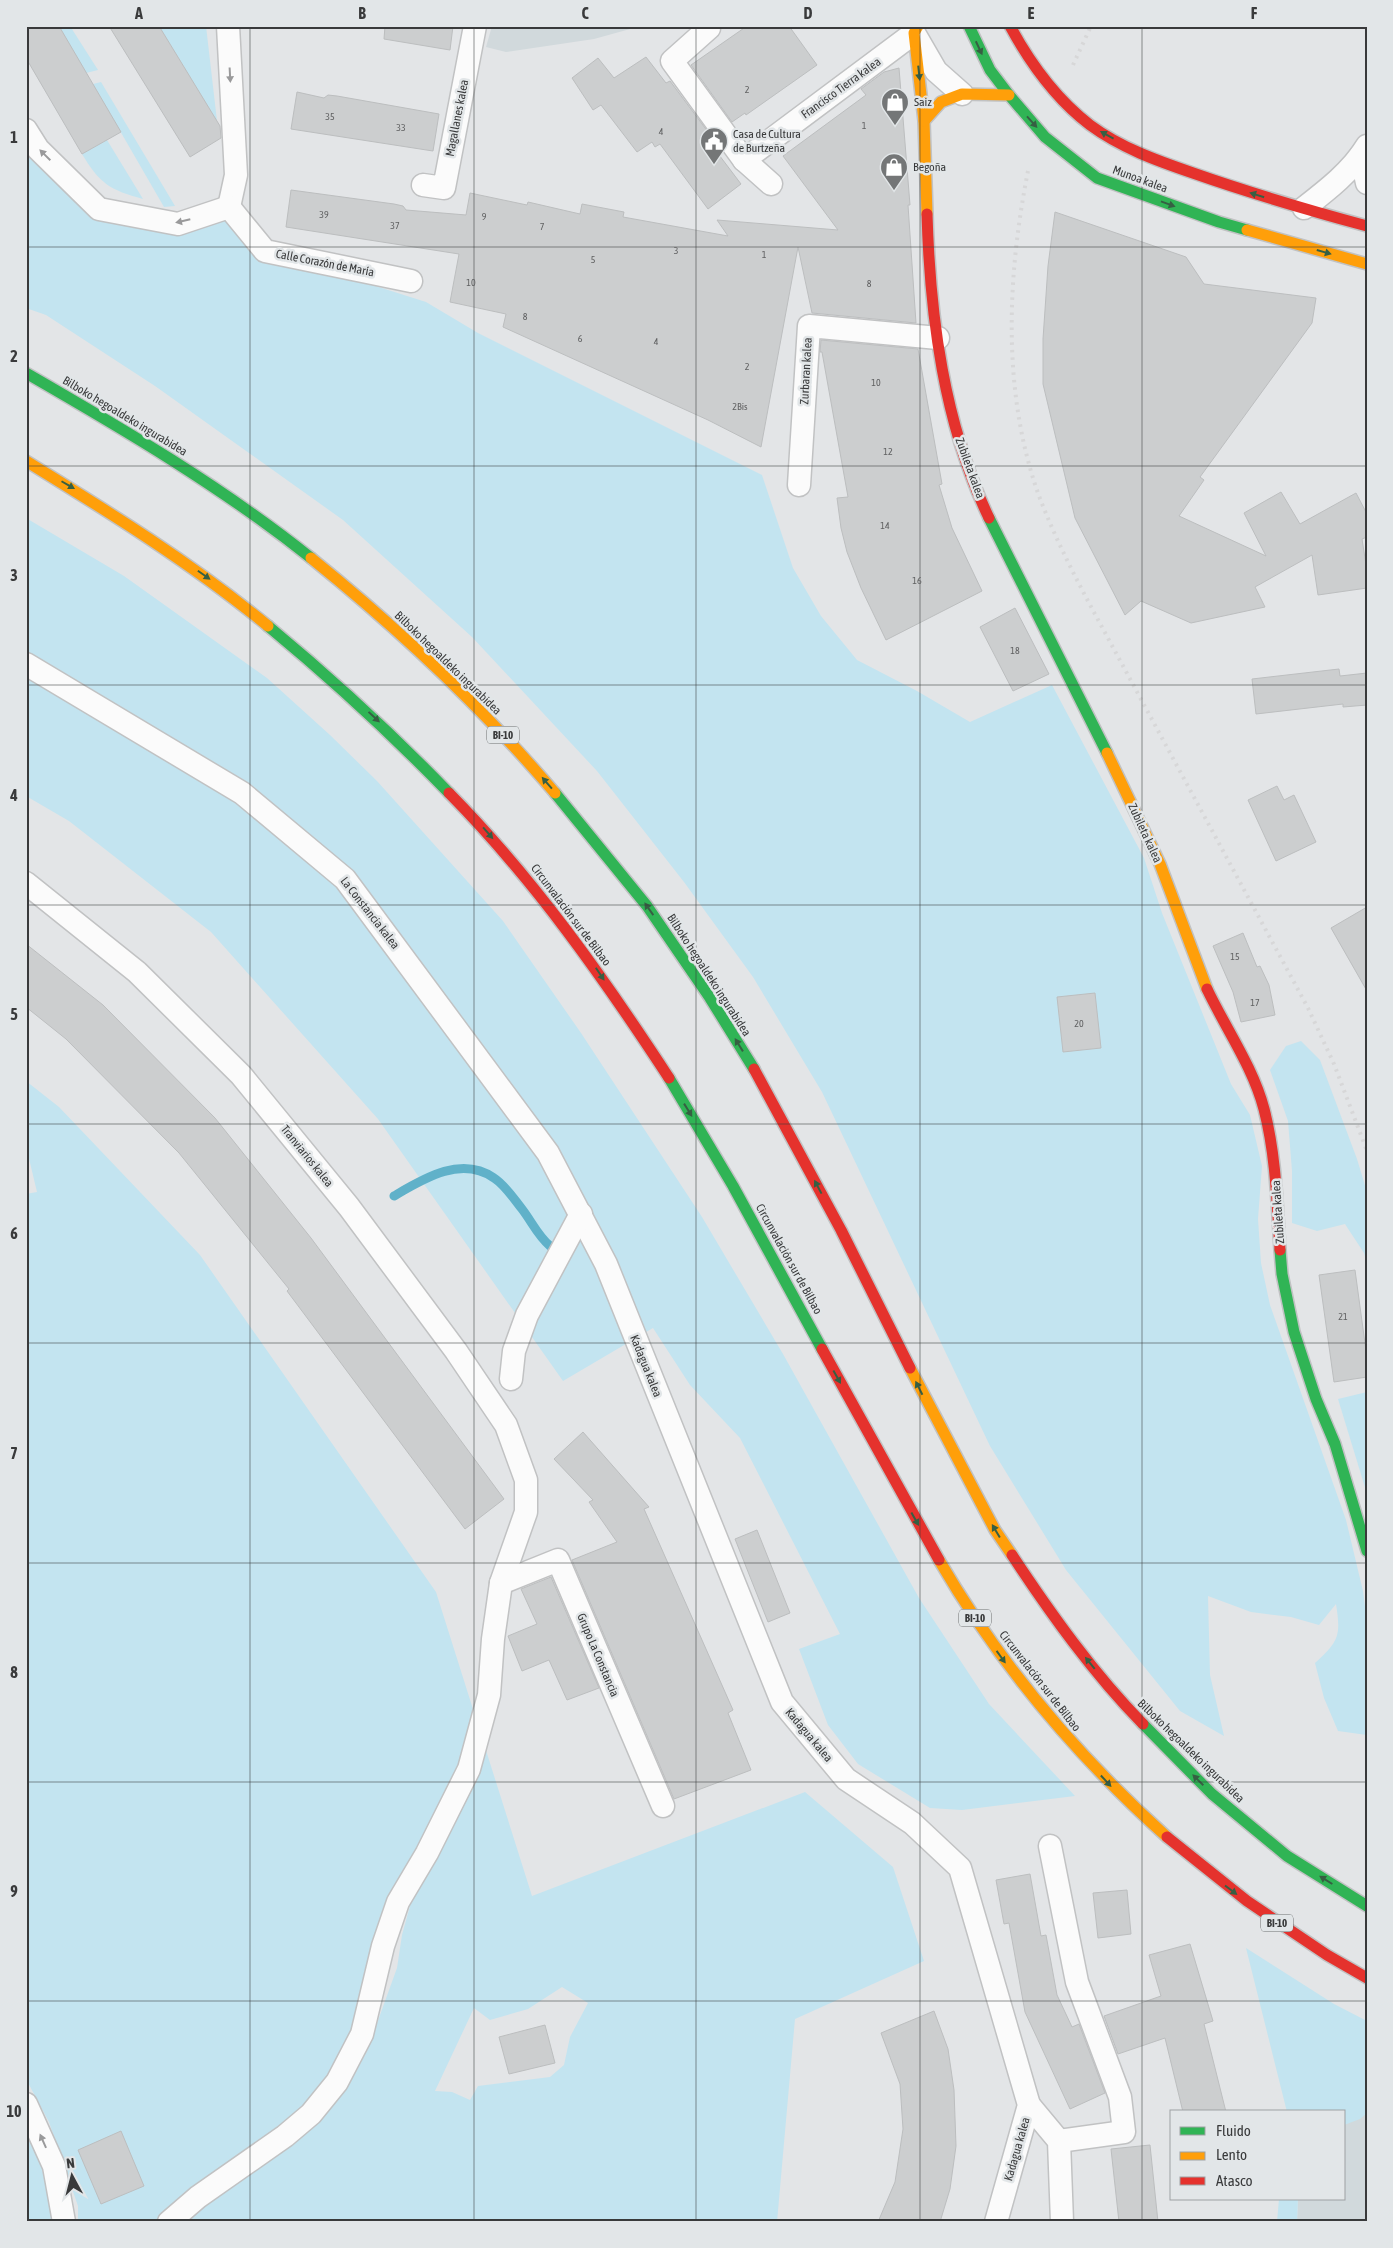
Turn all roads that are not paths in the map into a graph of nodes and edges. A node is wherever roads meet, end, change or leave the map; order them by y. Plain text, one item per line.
1 (228, 26) edge
2 (475, 26) edge
3 (969, 26) edge
4 (1010, 26) edge
5 (1018, 26) edge
6 (710, 28) dead end
7 (916, 30) edge
8 (1020, 45) junction
9 (962, 94) junction
10 (1008, 96) junction
11 (924, 121) junction
12 (26, 130) edge
13 (1364, 151) edge
14 (744, 160) junction
15 (1367, 183) edge
16 (771, 184) dead end
17 (422, 185) dead end
18 (229, 207) junction
19 (1304, 208) junction
20 (1367, 226) edge
21 (1367, 264) edge
22 (411, 281) dead end
23 (938, 338) junction
24 (26, 373) edge
25 (26, 461) edge
26 (799, 485) dead end
27 (26, 664) edge
28 (26, 883) edge
29 (580, 1214) junction
30 (511, 1379) dead end
31 (1367, 1551) edge
32 (501, 1583) junction
33 (663, 1806) dead end
34 (1050, 1846) dead end
35 (1367, 1906) edge
36 (1367, 1978) edge
37 (26, 2104) edge
38 (1029, 2105) junction
39 (1059, 2141) junction
40 (64, 2222) edge
41 (169, 2222) edge
42 (996, 2222) edge
43 (1062, 2222) edge

1 -> 18 street
2 - 17 street, Magallanes kalea
3 -> 10 main road, Munoa kalea
4 - 8 main road, Munoa kalea
5 - 8 main road
6 - 14 street
7 - 9 street
7 -> 11 main road, Zubileta kalea
7 - 14 street, Francisco Tierra kalea
19 -> 8 main road, Munoa kalea
9 - 10 main road
9 - 11 main road
10 -> 21 main road, Munoa kalea
11 - 23 main road, Zubileta kalea
18 -> 12 street
13 - 15 street
13 - 19 street
14 - 16 street
18 - 22 street, Calle Corazón de María
19 - 20 main road, Munoa kalea
23 - 26 street, Zurbaran kalea
23 - 31 main road, Zubileta kalea
35 -> 24 main road, Bilboko hegoaldeko ingurabidea / BI-10
25 -> 36 main road, Circunvalación sur de Bilbao / BI-10
27 - 29 street, La Constancia kalea
28 - 32 street, Tranviarios kalea
29 - 30 street
29 - 38 street, Kadagua kalea
32 - 33 street, Grupo La Constancia
32 - 41 street
34 - 39 street
40 -> 37 street
38 - 39 street
38 - 42 street, Kadagua kalea
39 - 43 street

